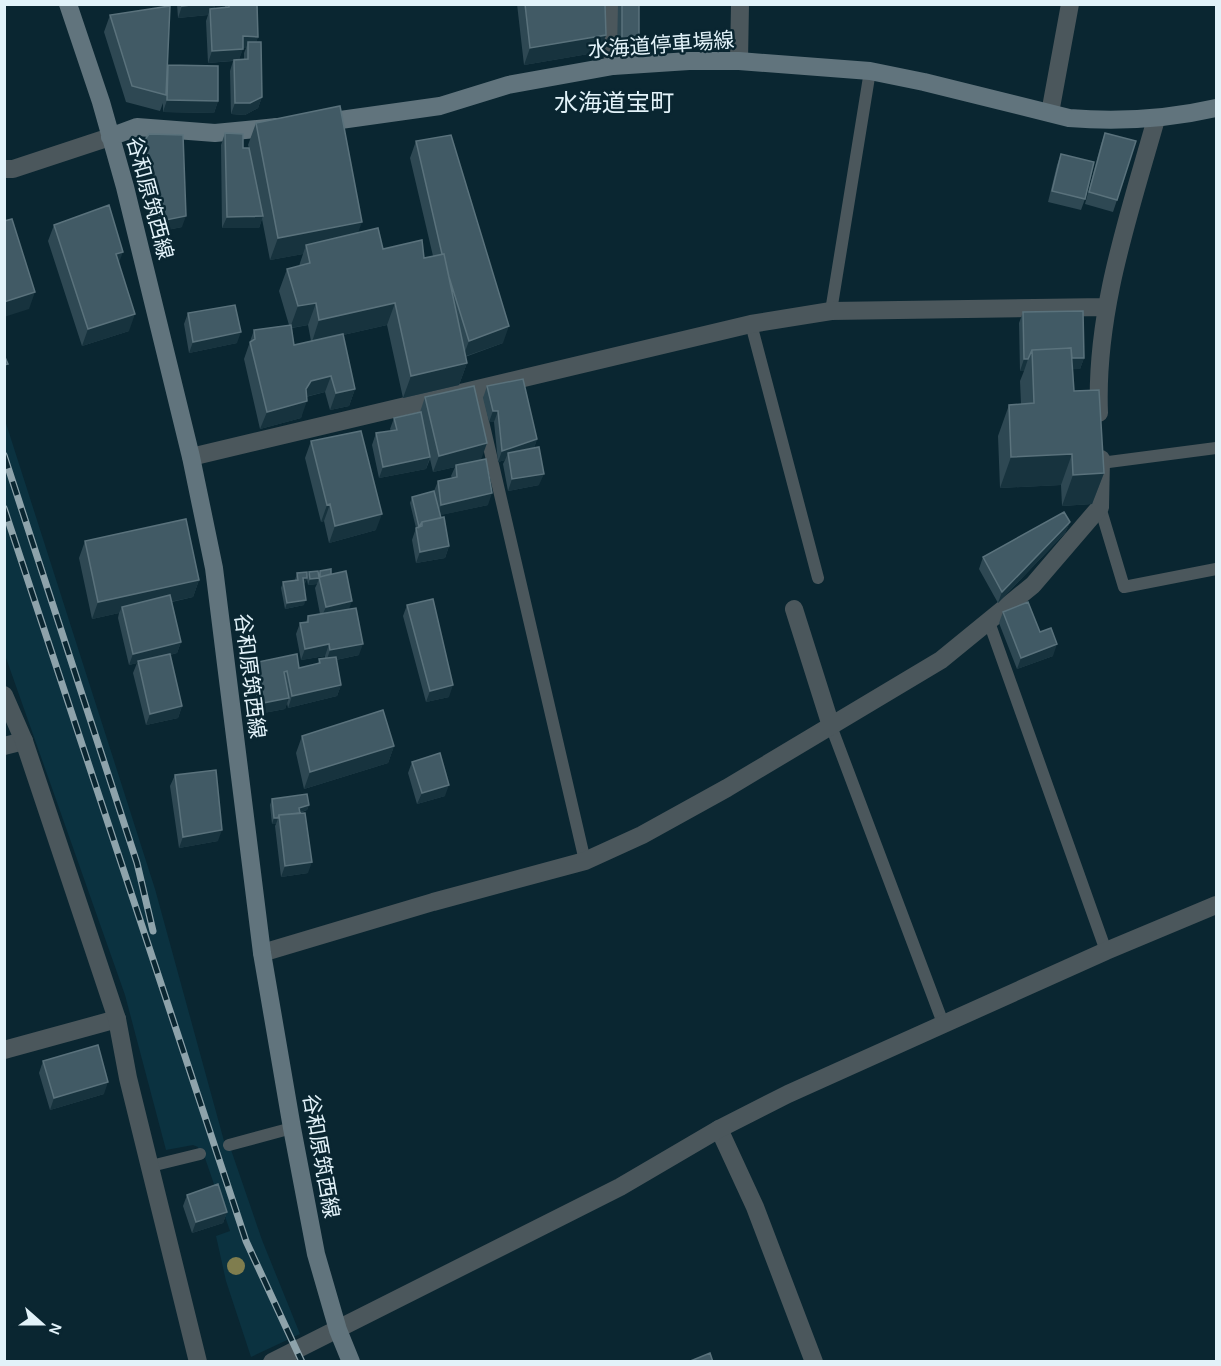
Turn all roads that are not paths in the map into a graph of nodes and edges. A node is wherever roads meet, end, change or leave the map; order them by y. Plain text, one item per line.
1 (68, 4) edge
2 (611, 4) edge
3 (740, 4) edge
4 (1070, 4) edge
5 (739, 62) junction
6 (613, 66) junction
7 (870, 71) junction
8 (1216, 108) edge
9 (1050, 113) junction
10 (1156, 119) junction
11 (110, 138) junction
12 (4, 169) edge
13 (1106, 307) junction
14 (831, 311) junction
15 (751, 324) junction
16 (476, 392) junction
17 (1216, 448) edge
18 (191, 457) junction
19 (1101, 463) junction
20 (1100, 507) junction
21 (1216, 568) edge
22 (818, 578) dead end
23 (794, 609) dead end
24 (989, 622) junction
25 (4, 695) edge
26 (831, 726) junction
27 (24, 741) junction
28 (4, 746) edge
29 (585, 861) junction
30 (1216, 905) edge
31 (1106, 951) junction
32 (262, 953) junction
33 (117, 1018) junction
34 (943, 1023) junction
35 (4, 1050) edge
36 (292, 1128) junction
37 (719, 1129) junction
38 (229, 1145) dead end
39 (200, 1154) dead end
40 (151, 1166) junction
41 (338, 1330) junction
42 (198, 1362) edge
43 (272, 1362) edge
44 (351, 1362) edge
45 (814, 1362) edge

1 - 11 main road, 谷和原筑西線
2 - 6 street
3 - 5 street
4 - 9 street
5 - 6 main road, 水海道停車場線
5 - 7 main road, 水海道停車場線
6 - 11 main road, 水海道停車場線
7 - 9 main road, 水海道停車場線
7 - 14 lane
8 - 10 main road, 水海道停車場線
9 - 10 main road, 水海道停車場線
10 - 13 street
11 - 12 street
11 - 18 main road, 谷和原筑西線
13 - 14 street
13 - 19 street
14 - 15 street
15 - 16 street
15 - 22 lane
16 - 18 street
16 - 29 lane
17 - 19 lane
18 - 32 main road, 谷和原筑西線
19 - 20 street
20 - 21 lane
20 - 24 street
23 - 26 street
24 - 26 street
24 - 31 lane
25 - 27 street
26 - 29 street
26 - 34 lane
27 - 28 street
27 - 33 street
29 - 32 street
30 - 31 street
31 - 34 street
32 - 36 main road, 谷和原筑西線
33 - 35 street
33 - 40 street
34 - 37 street
36 - 38 lane
36 - 41 main road, 谷和原筑西線
37 - 41 street
37 - 45 street
39 - 40 lane
40 - 42 street
41 - 43 street
41 - 44 main road, 谷和原筑西線

